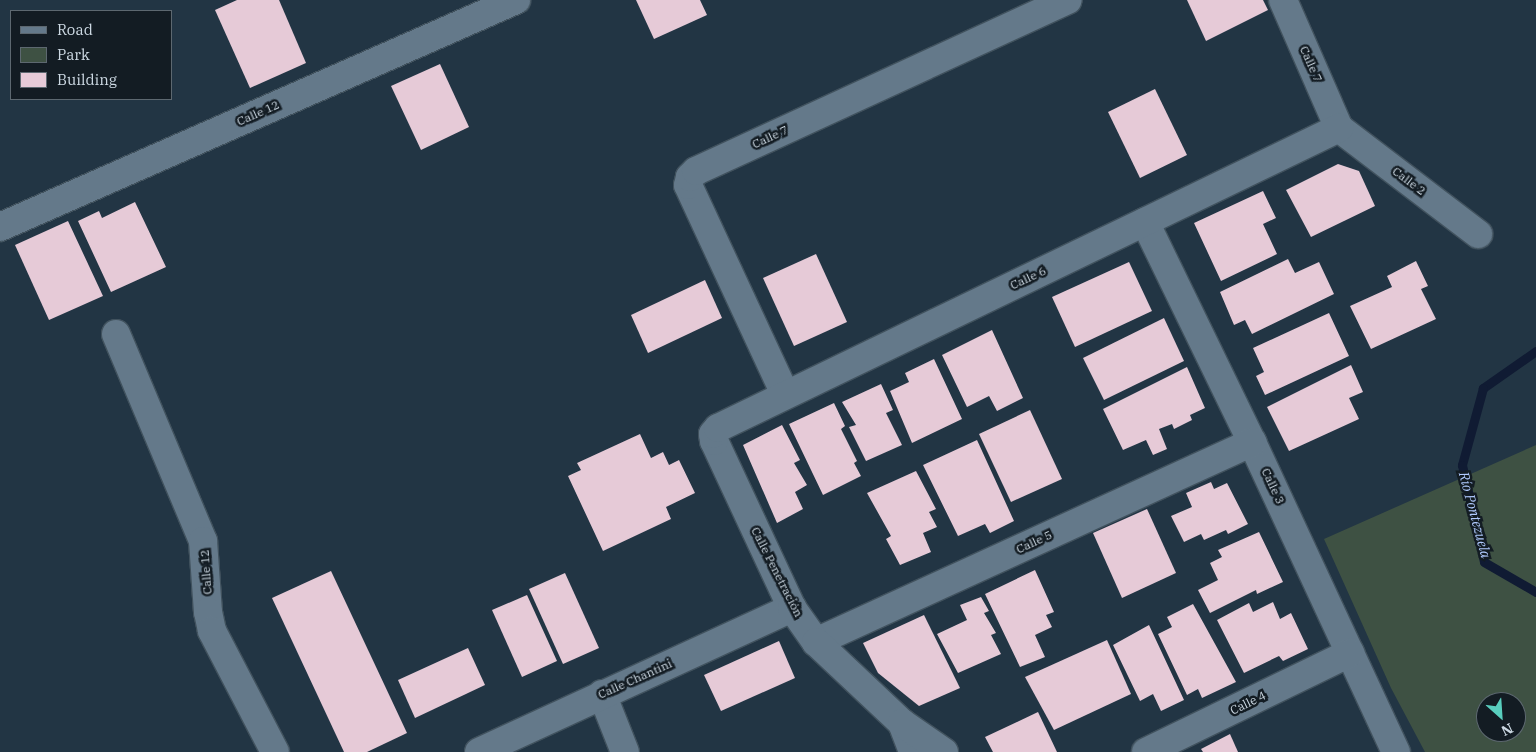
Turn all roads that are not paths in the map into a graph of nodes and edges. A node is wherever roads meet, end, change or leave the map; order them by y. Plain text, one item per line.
1 (516, 0) edge
2 (1068, 0) edge
3 (1283, 0) edge
4 (472, 9) edge
5 (1339, 128) junction
6 (1145, 222) junction
7 (0, 227) edge
8 (1478, 234) dead end
9 (116, 334) dead end
10 (785, 394) junction
11 (718, 428) joint
12 (1252, 442) junction
13 (792, 608) junction
14 (816, 642) junction
15 (1350, 654) junction
16 (602, 694) junction
17 (902, 723) junction
18 (274, 752) edge
19 (479, 752) edge
20 (625, 752) edge
21 (913, 752) edge
22 (944, 752) edge
23 (1146, 752) edge
24 (1396, 752) edge

1 - 4 street, Calle 12
2 - 10 street, Calle 7
3 - 5 street, Calle 7
4 - 7 street, Calle 12
5 - 6 street, Calle 6
5 - 8 street, Calle 2
6 - 10 street, Calle 6
6 - 12 street, Calle 3
9 - 18 street, Calle 12
10 - 11 street, Calle 6
11 - 13 street, Calle Penetración
12 - 14 street, Calle 5
12 - 15 street, Calle 3
13 - 14 street, Calle Penetración
13 - 16 street, Calle Chantini
14 - 17 street, Calle Penetración
15 - 23 street, Calle 4
15 - 24 street, Calle 3
16 - 19 street, Calle Chantini
16 - 20 street
17 - 21 street
17 - 22 street, Calle Penetración

